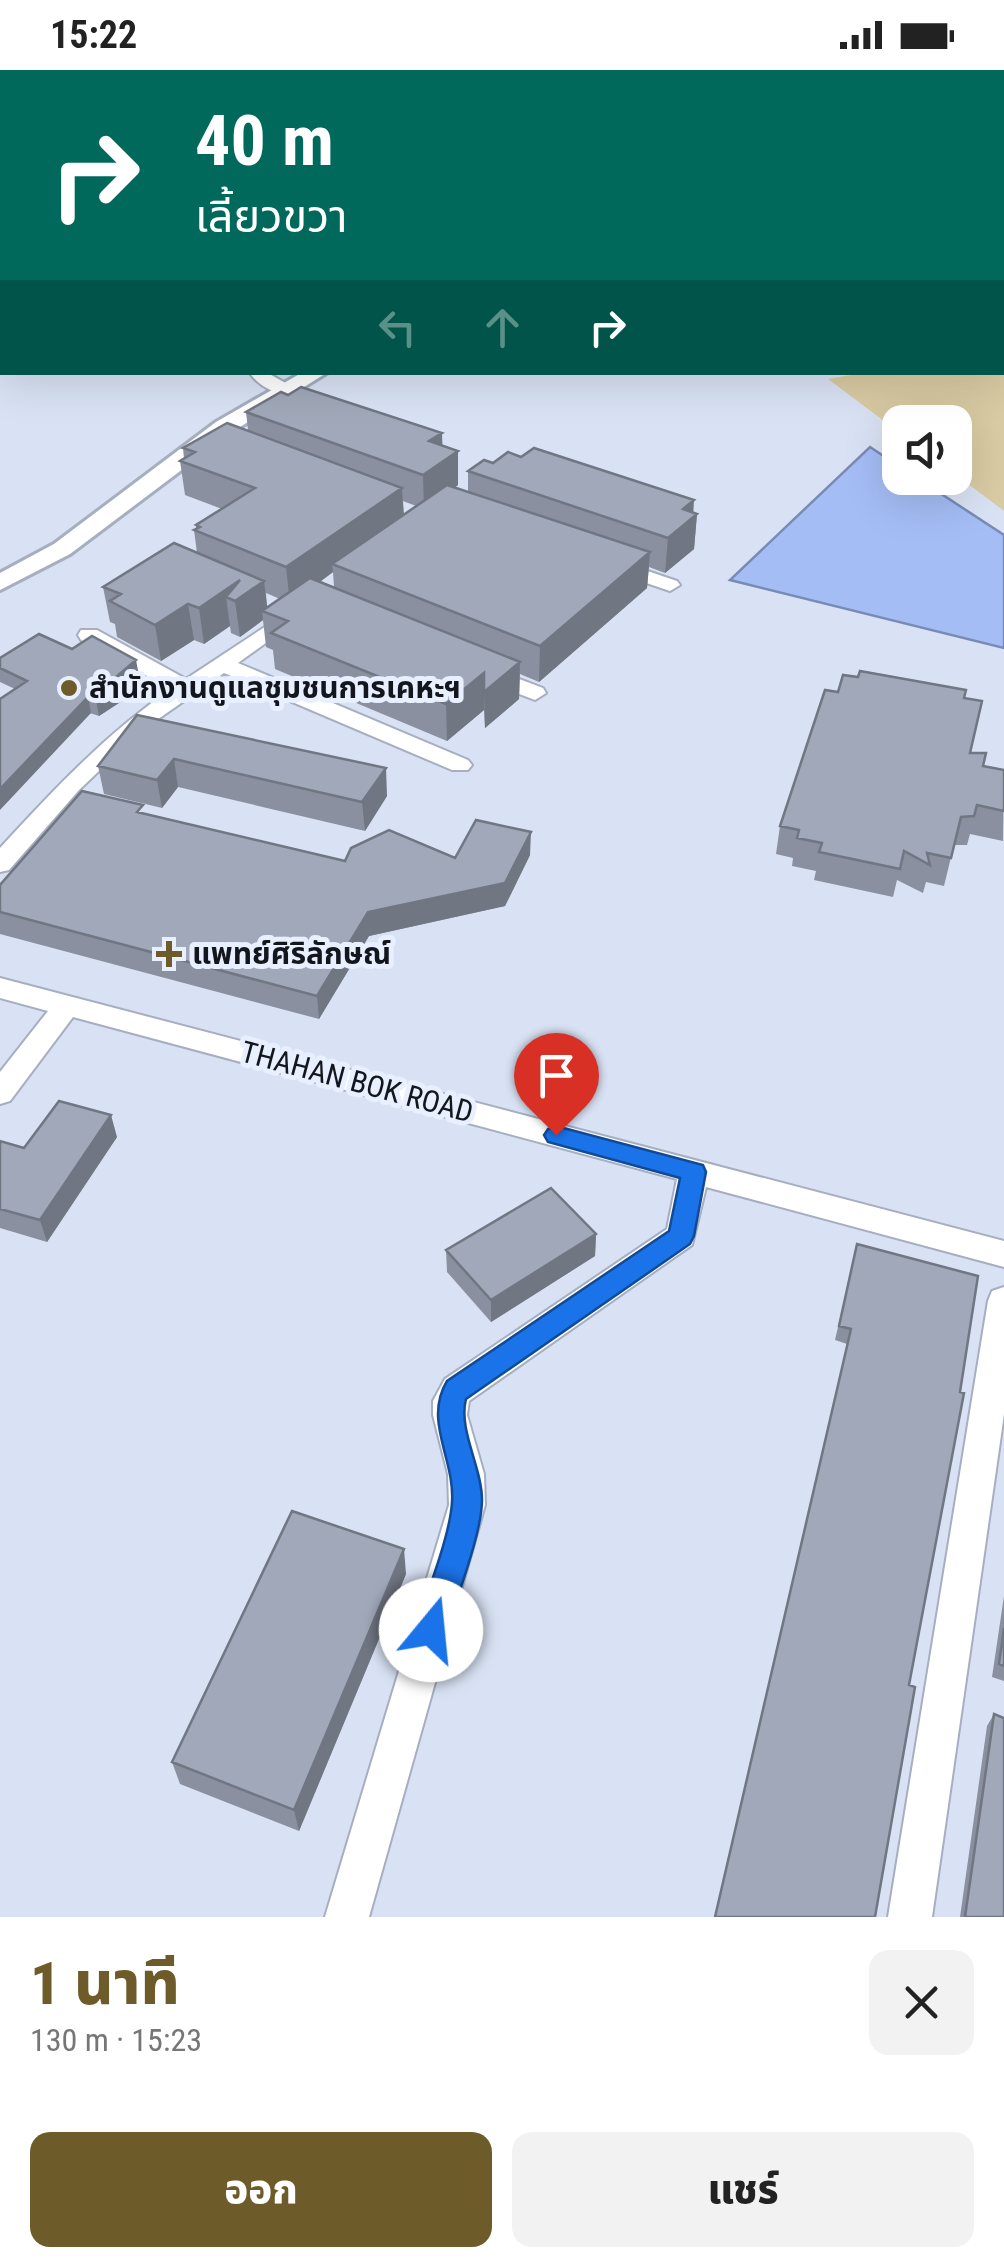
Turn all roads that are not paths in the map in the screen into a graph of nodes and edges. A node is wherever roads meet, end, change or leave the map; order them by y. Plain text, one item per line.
1 (259, 375) edge
2 (313, 375) edge
3 (287, 389) junction
4 (595, 558) edge
5 (0, 583) edge
6 (670, 584) dead end
7 (311, 601) edge
8 (89, 635) edge
9 (224, 664) junction
10 (466, 665) edge
11 (188, 689) junction
12 (535, 693) dead end
13 (460, 765) dead end
14 (61, 796) junction
15 (98, 805) edge
16 (0, 864) edge
17 (0, 988) edge
18 (67, 1006) junction
19 (0, 1093) edge
20 (694, 1172) junction
21 (1004, 1254) edge
22 (1004, 1302) edge
23 (347, 1917) edge
24 (910, 1917) edge

1 - 3 street
2 - 3 street
3 - 5 street
4 - 6 street
7 - 9 street
8 - 11 street
9 - 11 street
9 - 13 street
10 - 12 street
11 - 14 street
14 - 15 street
14 - 16 street
17 - 18 street, THAHAN BOK ROAD
18 - 19 street
18 - 20 street, THAHAN BOK ROAD
20 - 21 street, THAHAN BOK ROAD
20 - 23 street
22 - 24 street

